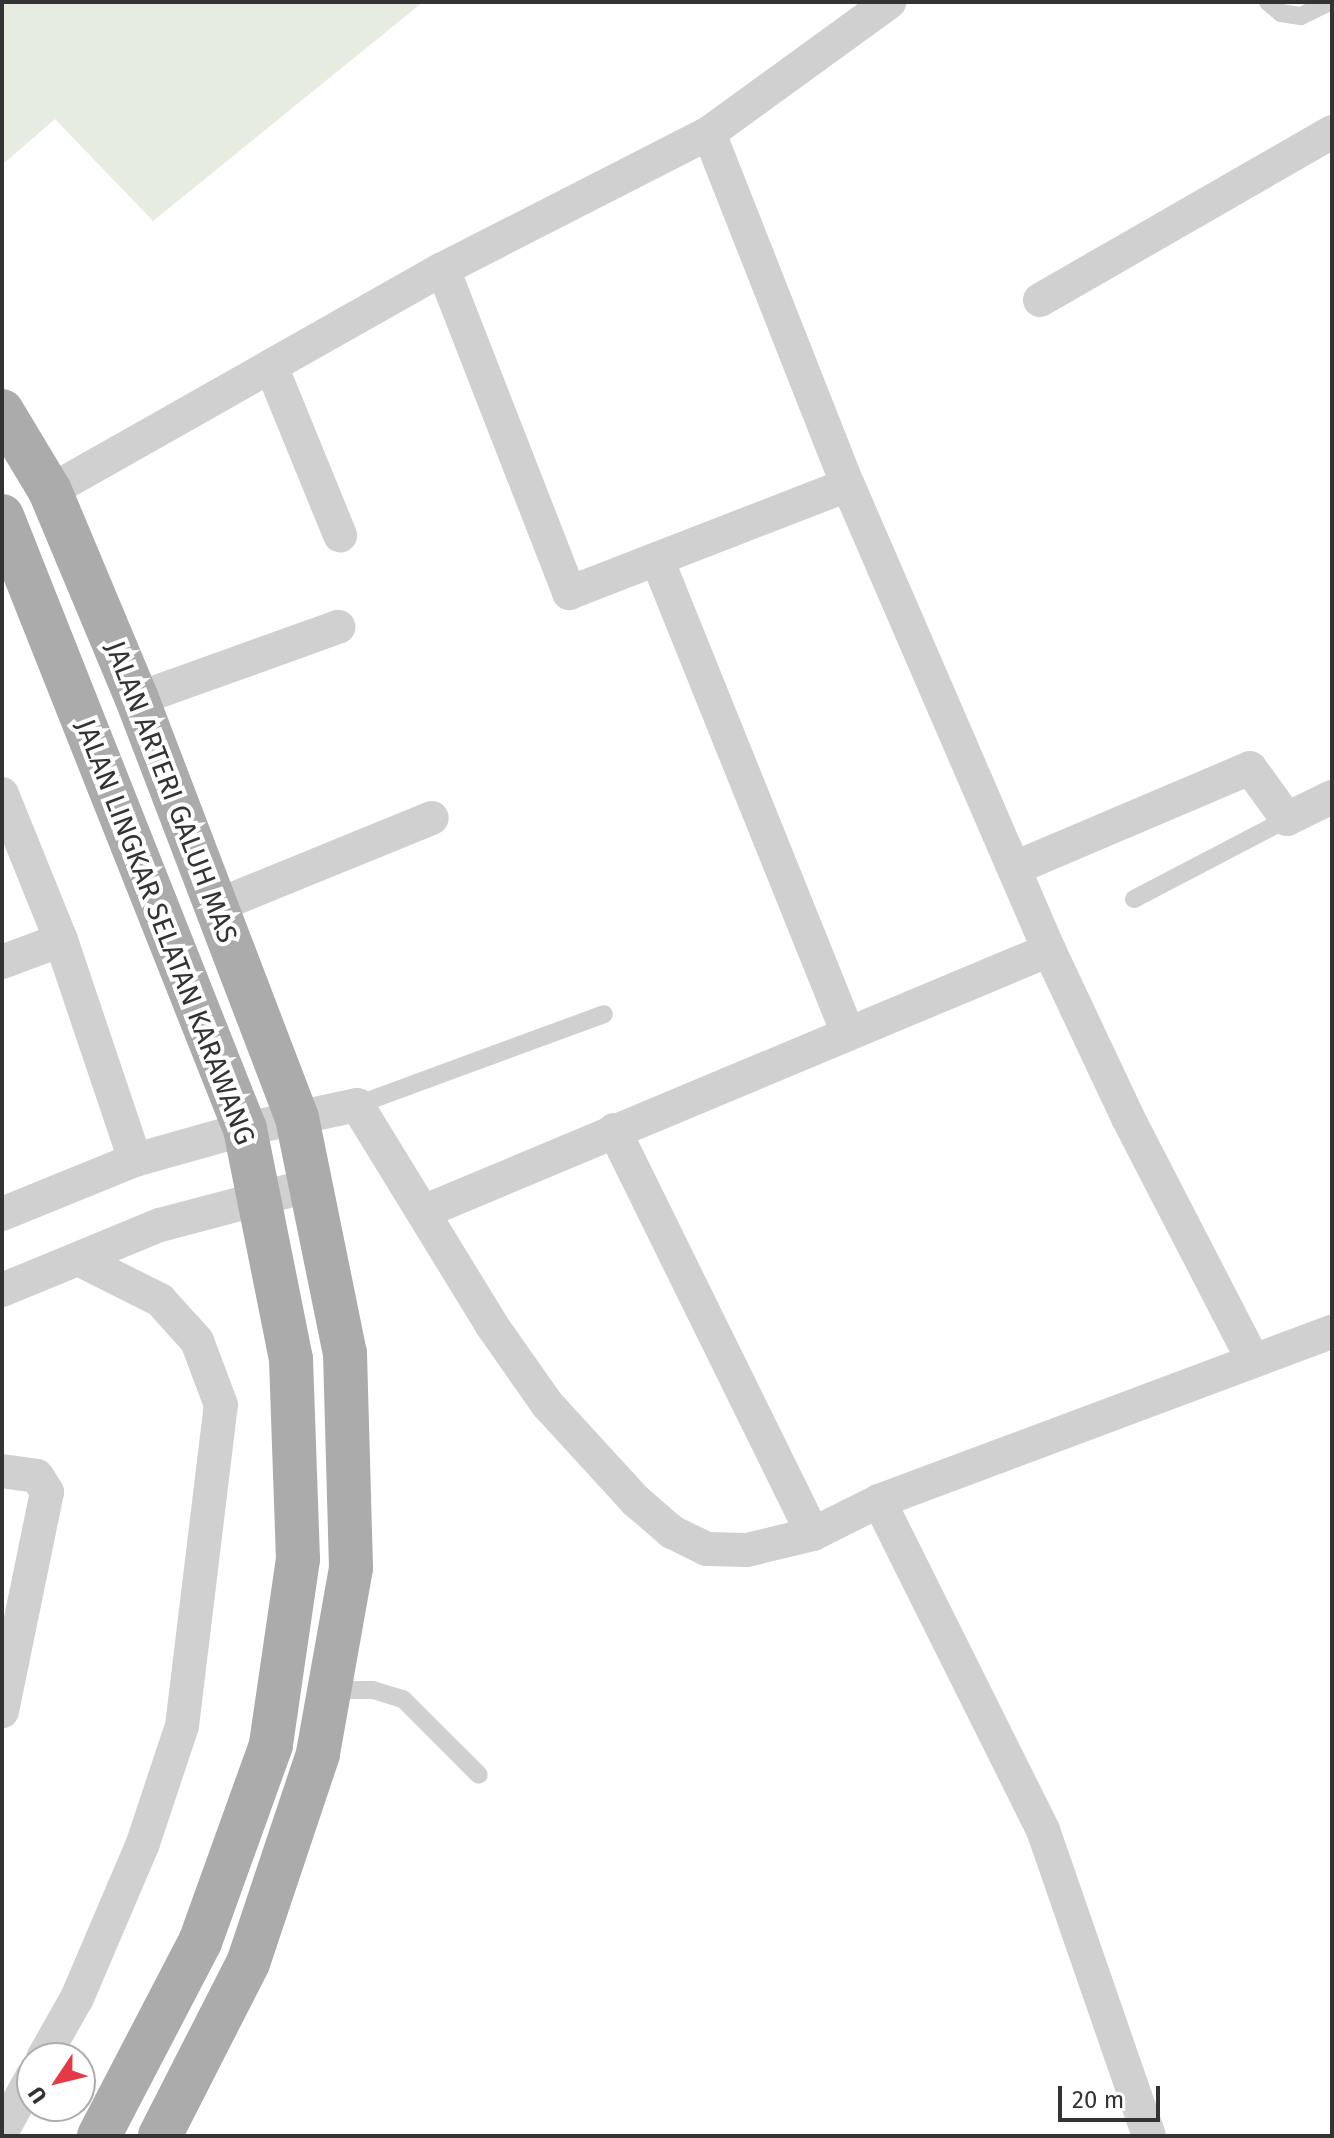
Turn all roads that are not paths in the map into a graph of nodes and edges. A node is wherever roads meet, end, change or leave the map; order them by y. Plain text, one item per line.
1 (889, 2) edge
2 (1268, 2) edge
3 (1330, 2) edge
4 (1332, 132) edge
5 (709, 133) junction
6 (443, 269) junction
7 (1040, 300) dead end
8 (271, 366) junction
9 (2, 411) edge
10 (848, 485) junction
11 (50, 491) junction
12 (2, 516) edge
13 (340, 535) dead end
14 (657, 559) junction
15 (338, 627) dead end
16 (137, 699) junction
17 (2, 794) edge
18 (1332, 797) edge
19 (432, 818) dead end
20 (1287, 819) junction
21 (1017, 867) junction
22 (1134, 899) dead end
23 (216, 906) junction
24 (61, 940) junction
25 (1049, 950) junction
26 (2, 962) edge
27 (604, 1014) dead end
28 (847, 1031) junction
29 (357, 1105) junction
30 (297, 1118) junction
31 (245, 1129) junction
32 (614, 1130) junction
33 (135, 1160) junction
34 (311, 1185) junction
35 (260, 1197) junction
36 (423, 1212) junction
37 (2, 1214) edge
38 (80, 1260) junction
39 (2, 1290) edge
40 (1332, 1332) edge
41 (1253, 1360) junction
42 (2, 1471) edge
43 (879, 1501) junction
44 (813, 1534) junction
45 (2, 1581) edge
46 (26, 1607) junction
47 (331, 1690) junction
48 (2, 1711) edge
49 (479, 1775) dead end
50 (52, 2042) edge
51 (16, 2106) edge
52 (2, 2131) edge
53 (99, 2136) edge
54 (160, 2136) edge
55 (1149, 2136) edge

1 - 5 street
2 - 3 lane
4 - 7 street
5 - 6 street
5 - 10 street
6 - 8 street
6 - 14 street
8 - 11 street
8 - 13 street
9 - 11 main road, JALAN ARTERI GALUH MAS
10 - 14 street
10 - 21 street
11 - 16 main road, JALAN ARTERI GALUH MAS
12 - 31 main road, JALAN LINGKAR SELATAN KARAWANG
14 - 28 street
15 - 16 street
16 - 23 main road, JALAN ARTERI GALUH MAS
17 - 24 street
18 - 20 street
19 - 23 street
20 - 21 street
20 - 22 lane
21 - 25 street
23 - 30 main road, JALAN ARTERI GALUH MAS
24 - 26 street
24 - 33 street
25 - 28 street
25 - 41 street
27 - 29 lane
28 - 32 street
29 - 30 street
29 - 36 street
30 - 31 street
30 - 34 main road, JALAN ARTERI GALUH MAS
31 - 33 street
31 - 35 main road, JALAN LINGKAR SELATAN KARAWANG
32 - 36 street
32 - 44 street
33 - 37 street
34 - 35 street
34 - 47 main road
35 - 38 street
35 - 53 main road, JALAN LINGKAR SELATAN KARAWANG
36 - 44 street
38 - 39 street
38 - 50 street
40 - 41 street
41 - 43 street
42 - 46 street
43 - 44 street
43 - 55 street
45 - 46 street
46 - 48 street
47 - 49 lane
47 - 54 main road
51 - 52 street

